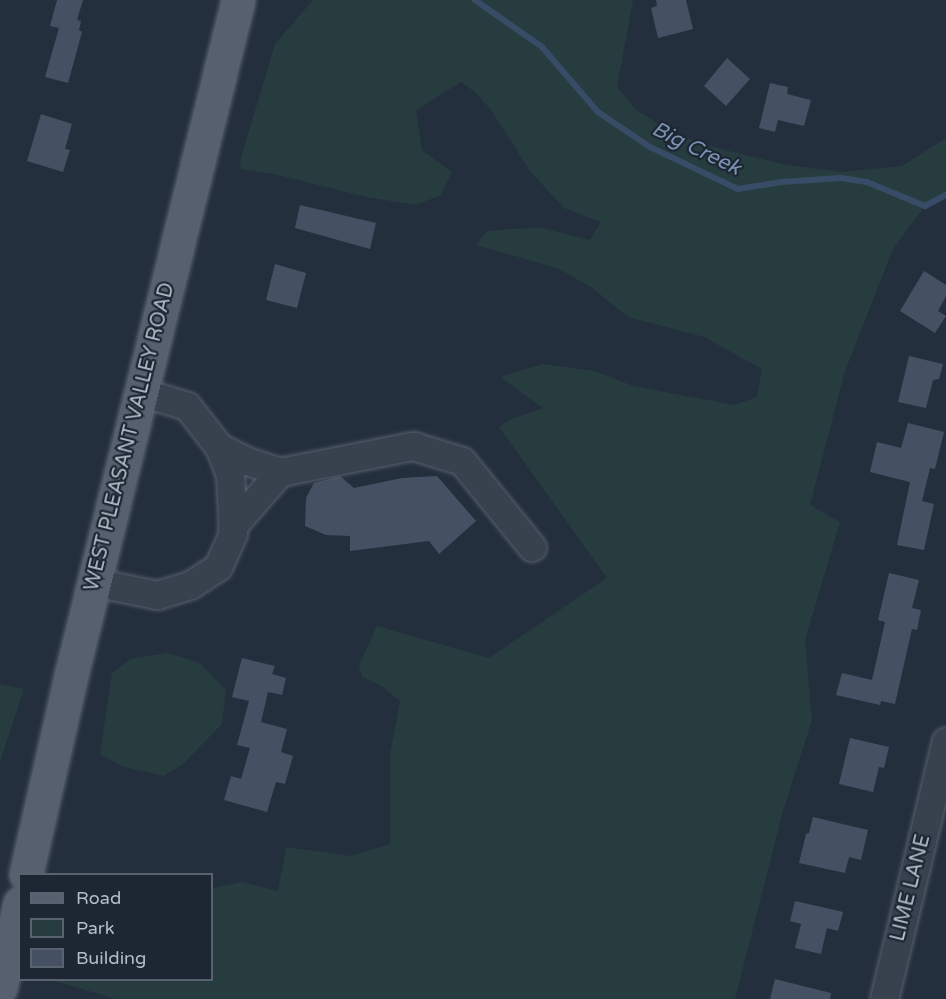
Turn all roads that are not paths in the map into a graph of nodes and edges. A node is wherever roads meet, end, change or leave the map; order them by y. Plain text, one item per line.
1 (238, 0) edge
2 (142, 392) junction
3 (219, 447) junction
4 (280, 472) junction
5 (232, 527) junction
6 (532, 547) dead end
7 (94, 582) junction
8 (946, 741) edge
9 (26, 873) edge
10 (18, 912) edge
11 (0, 988) edge
12 (0, 998) edge
13 (5, 999) edge
14 (884, 999) edge

1 - 2 main road, WEST PLEASANT VALLEY ROAD
2 - 3 street
2 - 7 main road, WEST PLEASANT VALLEY ROAD
3 - 4 street
3 - 5 street
4 - 5 street
4 - 6 street
5 - 7 street
7 - 9 main road, WEST PLEASANT VALLEY ROAD
8 - 14 street, LIME LANE
10 - 11 main road
12 - 13 street

